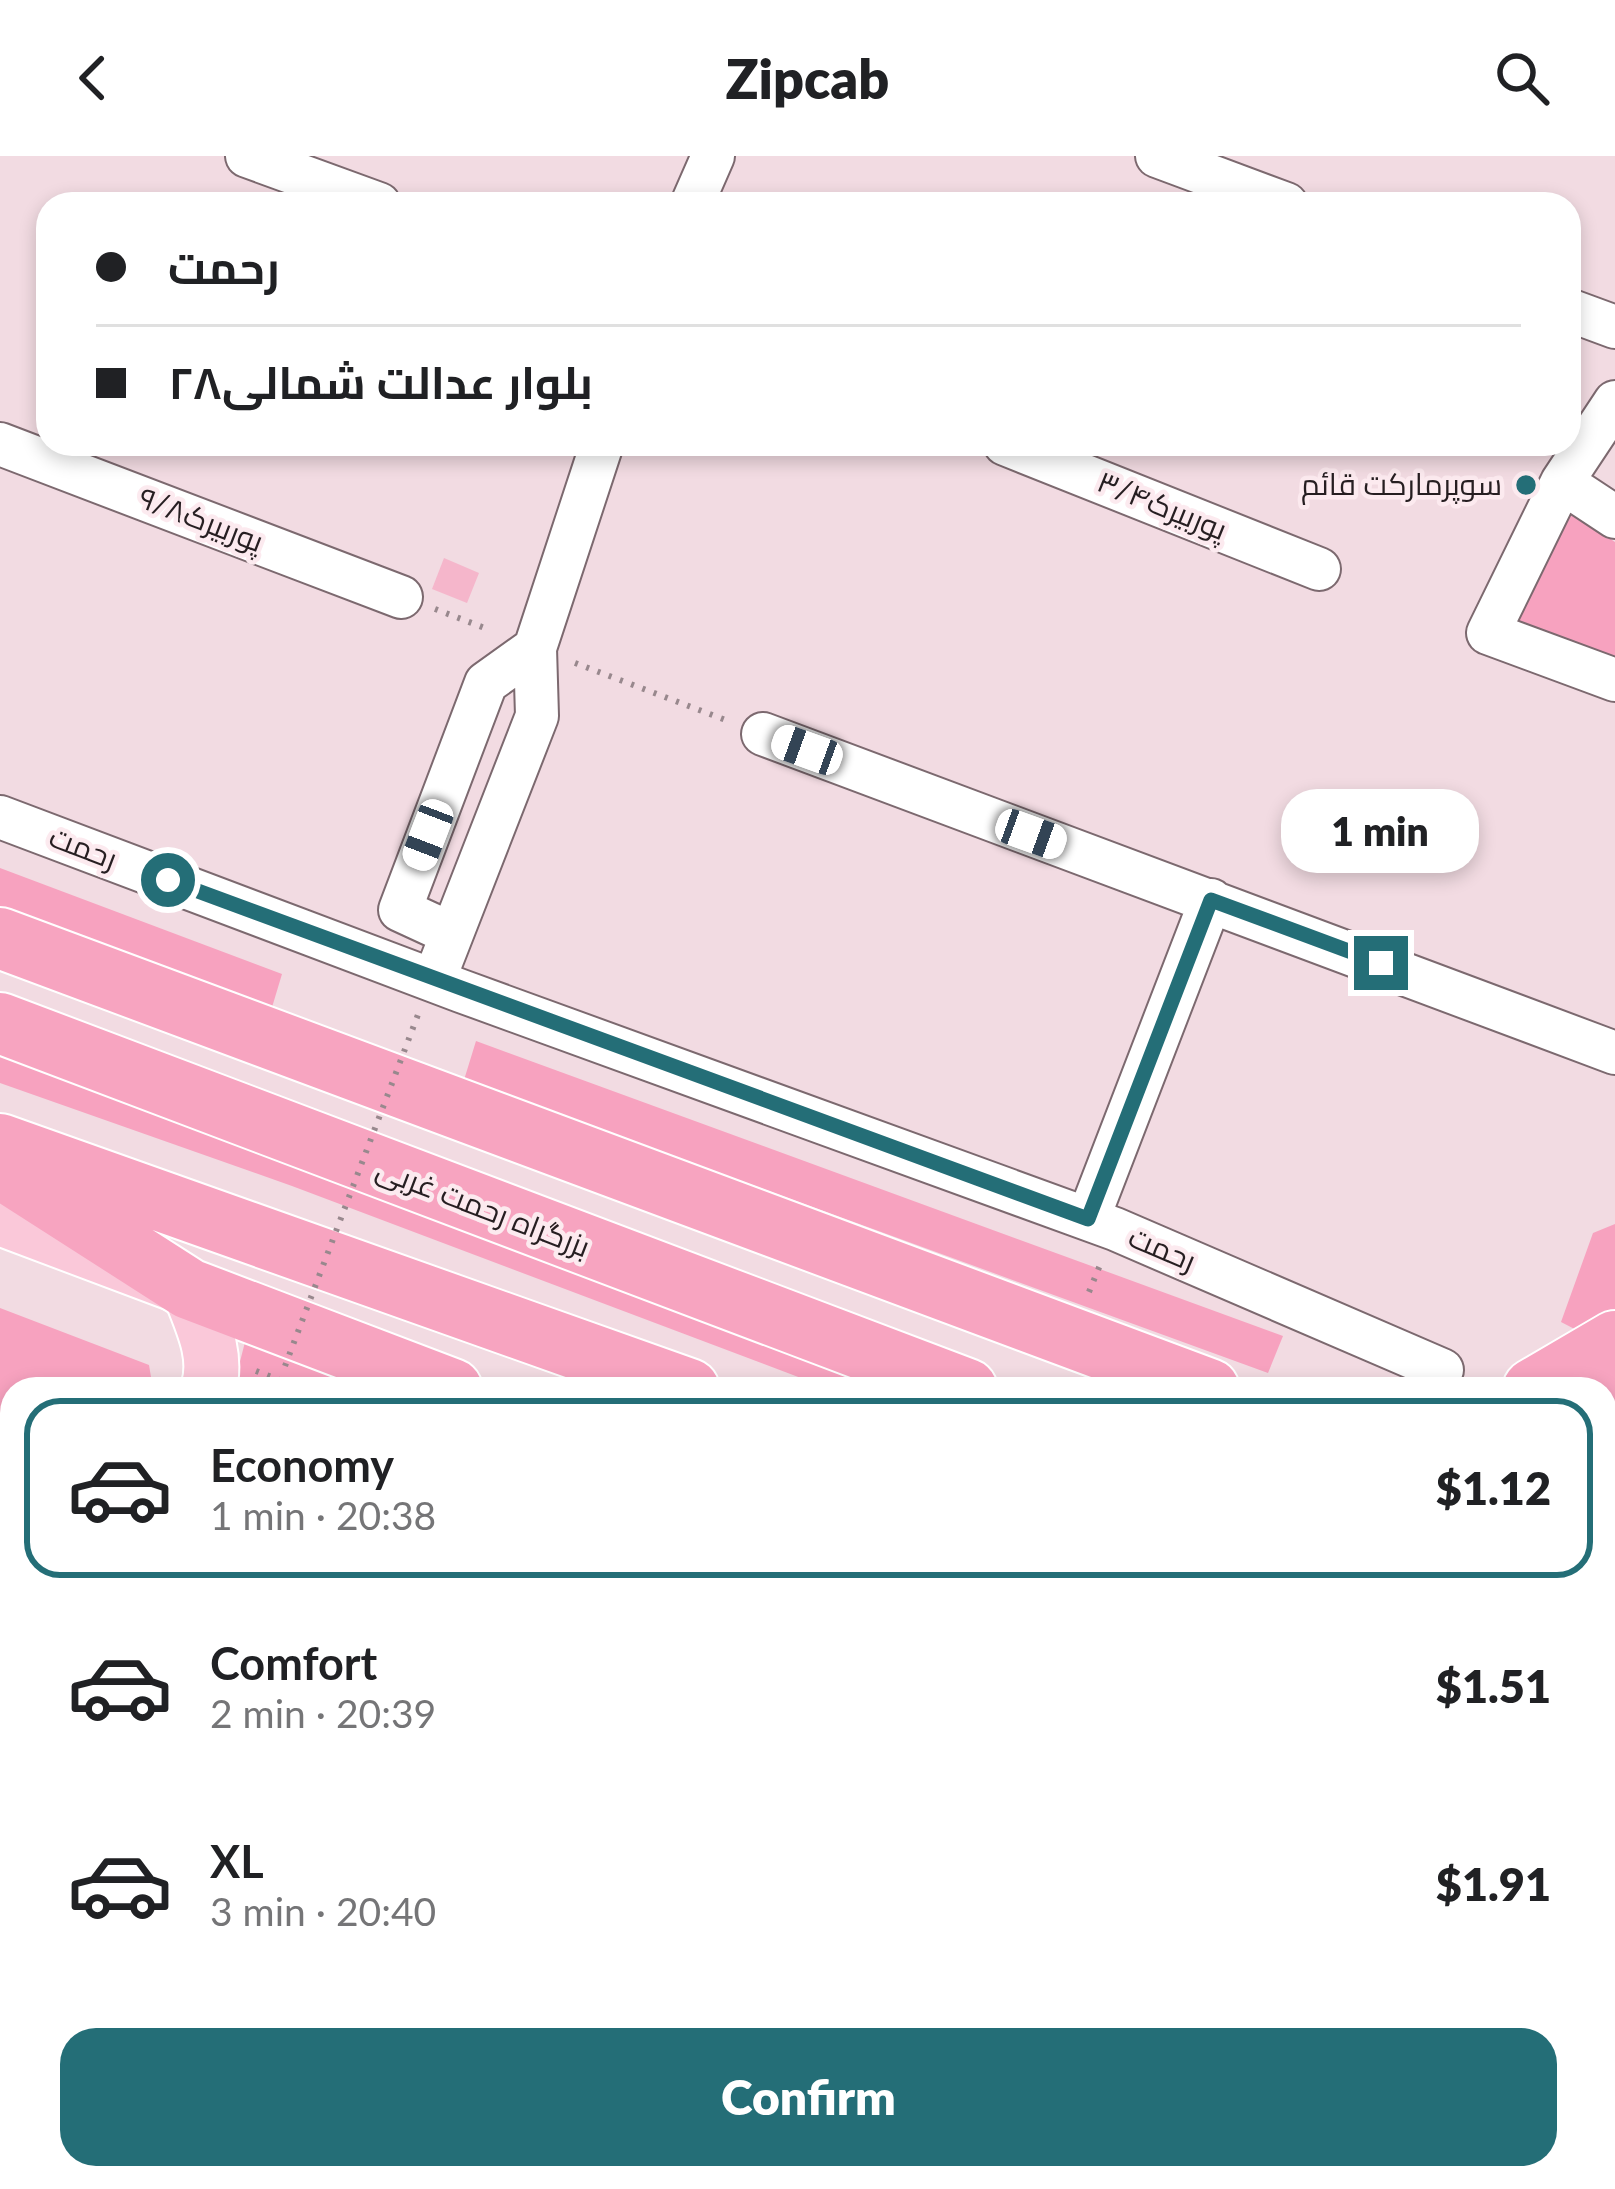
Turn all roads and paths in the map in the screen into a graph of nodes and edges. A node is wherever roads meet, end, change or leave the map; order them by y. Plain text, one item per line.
1 (247, 156) edge
2 (713, 156) edge
3 (1157, 156) edge
4 (346, 192) edge
5 (697, 192) edge
6 (1254, 192) edge
7 (1581, 314) edge
8 (1615, 327) edge
9 (1615, 403) edge
10 (0, 444) edge
11 (1581, 454) edge
12 (598, 456) edge
13 (1035, 456) edge
14 (1579, 456) edge
15 (1562, 482) junction
16 (1615, 518) edge
17 (1319, 569) dead end
18 (401, 597) joint
19 (535, 648) junction
20 (1615, 680) edge
21 (763, 734) joint
22 (0, 817) edge
23 (1211, 900) junction
24 (452, 934) junction
25 (0, 938) edge
26 (426, 996) junction
27 (0, 1023) edge
28 (1615, 1053) edge
29 (0, 1144) edge
30 (0, 1167) edge
31 (0, 1218) edge
32 (1101, 1224) junction
33 (189, 1289) junction
34 (1071, 1338) junction
35 (1615, 1341) edge
36 (285, 1366) dead end
37 (1442, 1370) dead end
38 (212, 1377) edge
39 (420, 1377) edge
40 (655, 1377) edge
41 (935, 1377) edge
42 (1177, 1377) edge
43 (1554, 1377) edge

1 - 4 street
2 - 5 street
3 - 6 street
7 - 8 street
9 - 11 street
10 - 18 street, پوربیرک۹/۸
12 - 19 street
13 - 17 street, پوربیرک۳/۴
14 - 15 street
15 - 16 street
15 - 20 street
18 - 19 path
19 - 21 path
19 - 24 street
19 - 24 street
21 - 23 street
22 - 26 street, رحمت
23 - 28 street
23 - 32 street
24 - 26 street
25 - 34 highway
26 - 32 street, رحمت
26 - 36 path, bridge
27 - 41 highway, بزرگراه رحمت غربی
29 - 40 highway
30 - 33 highway
31 - 33 main road
32 - 34 path
32 - 37 street, رحمت
33 - 38 main road
33 - 39 highway
34 - 42 highway
35 - 43 highway

